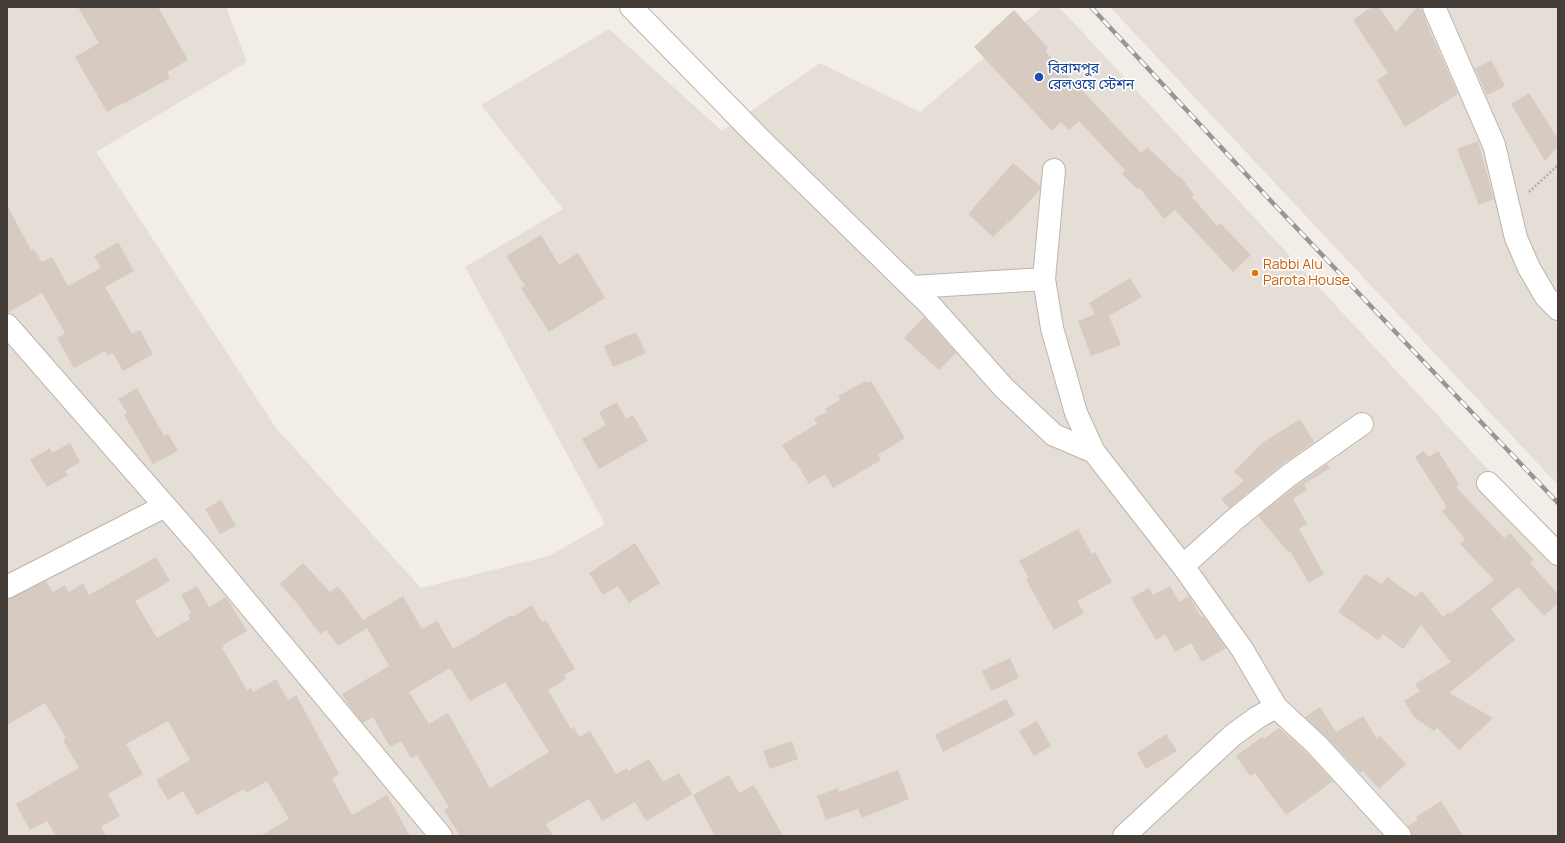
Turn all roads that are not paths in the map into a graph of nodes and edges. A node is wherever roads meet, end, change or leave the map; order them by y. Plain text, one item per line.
1 (631, 7) edge
2 (1434, 7) edge
3 (1054, 170) dead end
4 (1044, 279) junction
5 (912, 287) junction
6 (1558, 309) edge
7 (7, 325) edge
8 (1362, 424) dead end
9 (1094, 452) junction
10 (1488, 482) dead end
11 (165, 506) junction
12 (1558, 554) edge
13 (1183, 566) junction
14 (7, 587) edge
15 (1276, 707) junction
16 (441, 836) edge
17 (1124, 836) edge
18 (1400, 836) edge

1 - 5 street
2 - 6 street
3 - 4 street
4 - 5 street
4 - 9 street
5 - 9 street
7 - 11 street
8 - 13 street
9 - 13 street
10 - 12 street
11 - 14 street
11 - 16 street
13 - 15 street
15 - 17 street
15 - 18 street

